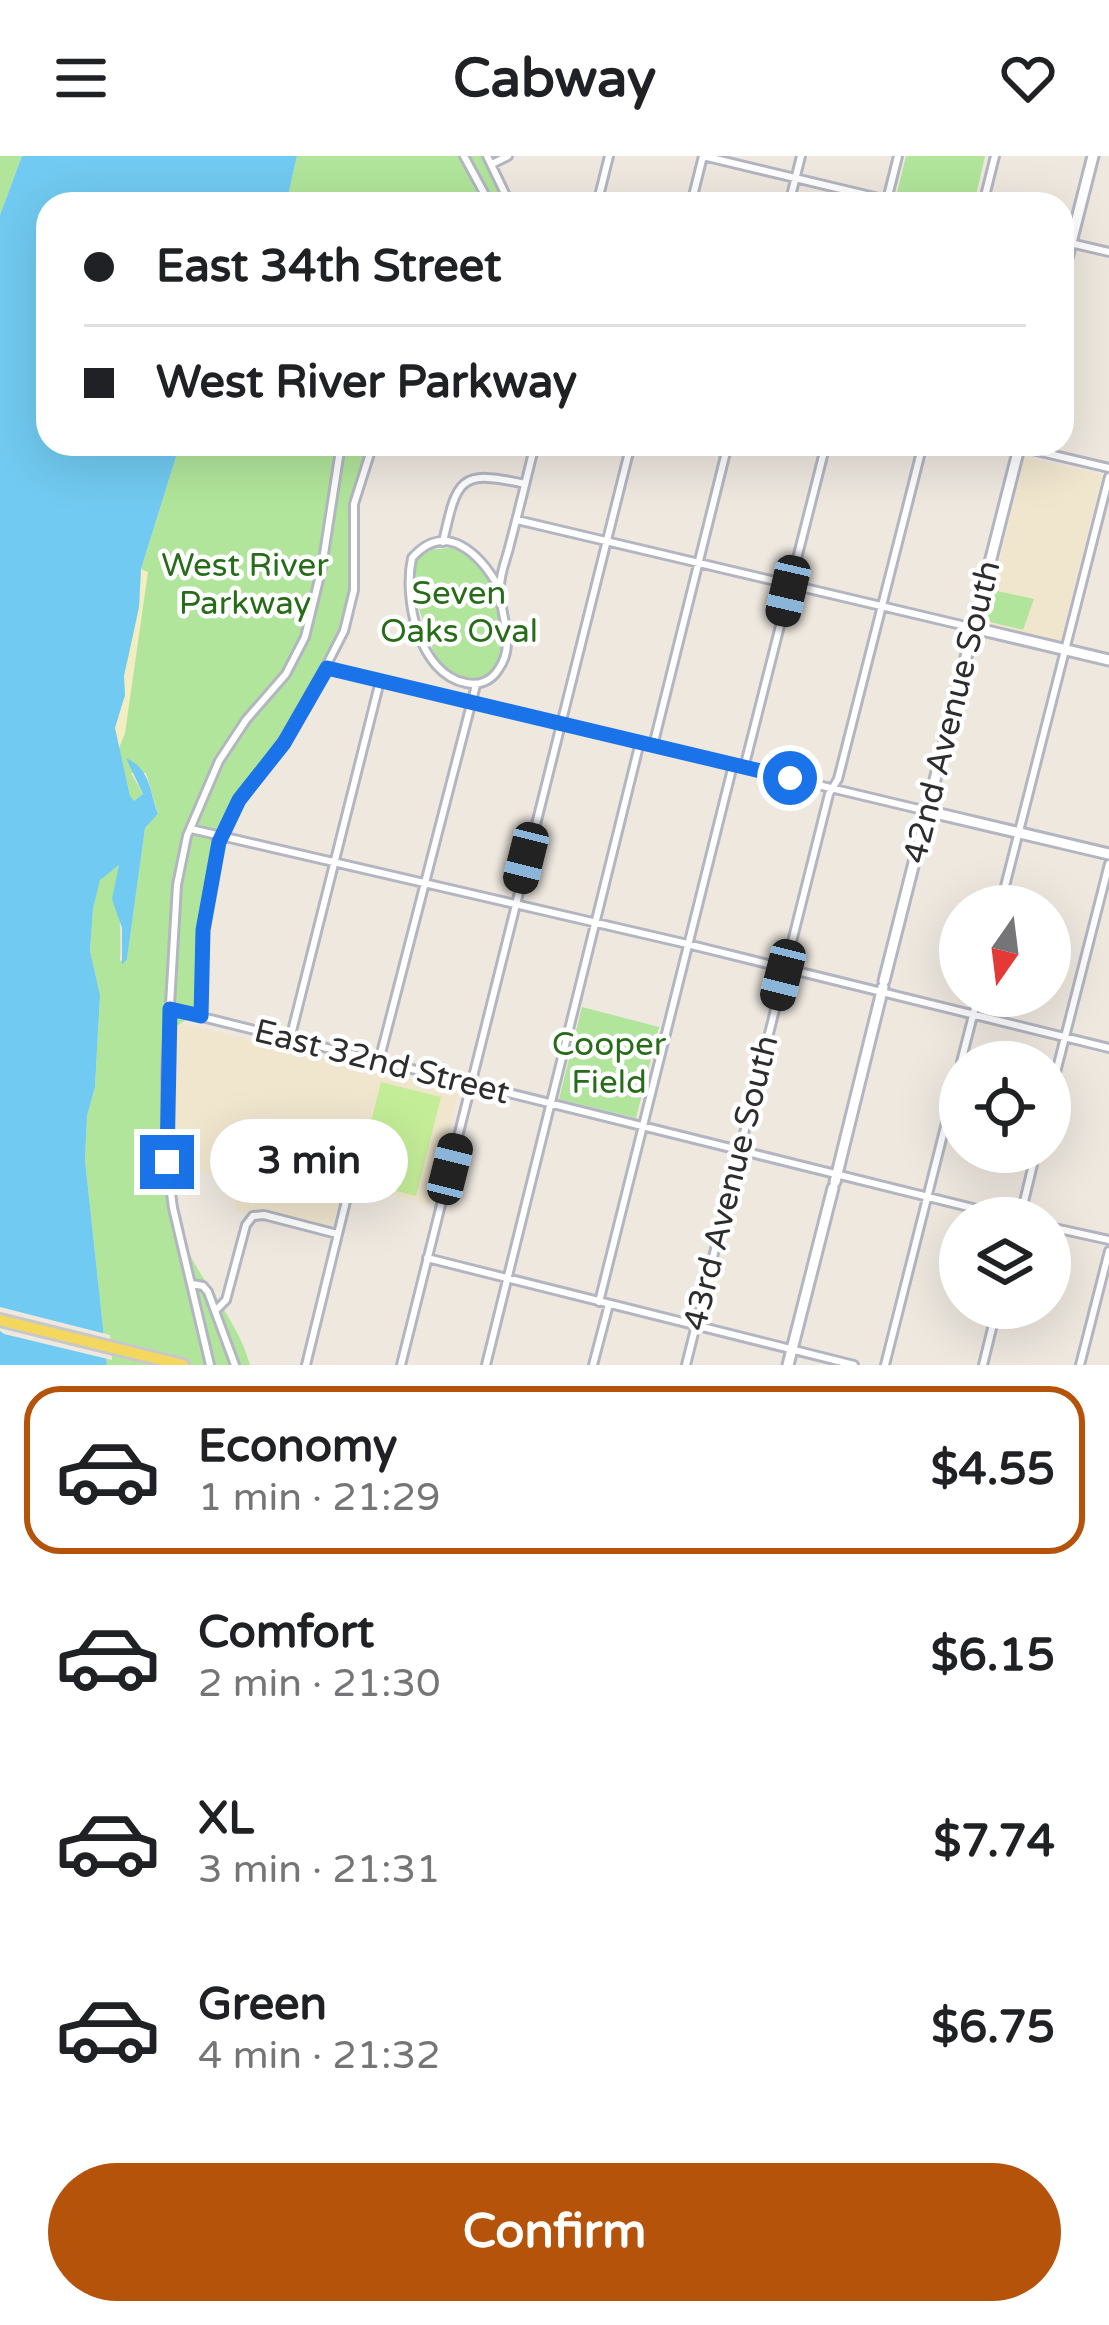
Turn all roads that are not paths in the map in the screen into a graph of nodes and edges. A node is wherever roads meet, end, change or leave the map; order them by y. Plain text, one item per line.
1 (464, 156) edge
2 (508, 156) edge
3 (609, 156) edge
4 (703, 156) edge
5 (801, 156) edge
6 (898, 156) edge
7 (995, 156) edge
8 (1093, 156) edge
9 (489, 160) edge
10 (795, 179) junction
11 (484, 192) edge
12 (504, 192) edge
13 (600, 192) edge
14 (694, 192) edge
15 (792, 192) edge
16 (847, 192) edge
17 (889, 192) edge
18 (986, 192) edge
19 (1074, 217) edge
20 (1074, 244) edge
21 (1109, 252) edge
22 (339, 456) edge
23 (369, 456) edge
24 (532, 456) edge
25 (628, 456) edge
26 (725, 456) edge
27 (823, 456) edge
28 (920, 456) edge
29 (1017, 456) edge
30 (1053, 456) edge
31 (1109, 473) edge
32 (525, 484) junction
33 (517, 520) junction
34 (442, 542) junction
35 (607, 542) junction
36 (697, 563) junction
37 (789, 586) junction
38 (500, 588) junction
39 (881, 607) junction
40 (974, 628) junction
41 (1065, 650) junction
42 (1109, 660) edge
43 (327, 668) junction
44 (381, 680) junction
45 (476, 685) junction
46 (470, 703) junction
47 (560, 723) junction
48 (640, 742) junction
49 (653, 746) junction
50 (734, 765) junction
51 (744, 768) junction
52 (832, 788) junction
53 (927, 811) junction
54 (190, 829) junction
55 (1019, 832) junction
56 (221, 837) junction
57 (1109, 854) edge
58 (334, 864) junction
59 (1109, 864) edge
60 (1005, 885) edge
61 (425, 886) junction
62 (514, 906) junction
63 (593, 923) junction
64 (689, 945) junction
65 (784, 969) junction
66 (883, 987) junction
67 (939, 1005) edge
68 (170, 1009) junction
69 (201, 1016) junction
70 (977, 1017) edge
71 (1064, 1038) junction
72 (290, 1039) junction
73 (1063, 1041) edge
74 (1109, 1048) edge
75 (380, 1061) junction
76 (470, 1084) junction
77 (550, 1105) junction
78 (643, 1128) junction
79 (939, 1151) edge
80 (738, 1152) junction
81 (835, 1182) junction
82 (345, 1189) dead end
83 (927, 1198) junction
84 (939, 1201) edge
85 (1071, 1232) edge
86 (338, 1234) junction
87 (1109, 1240) edge
88 (1109, 1251) edge
89 (427, 1258) junction
90 (506, 1279) junction
91 (191, 1284) junction
92 (604, 1303) junction
93 (216, 1310) junction
94 (0, 1320) edge
95 (696, 1326) junction
96 (992, 1329) edge
97 (792, 1349) junction
98 (183, 1365) edge
99 (210, 1365) edge
100 (235, 1365) edge
101 (306, 1365) edge
102 (400, 1365) edge
103 (486, 1365) edge
104 (593, 1365) edge
105 (686, 1365) edge
106 (788, 1365) edge
107 (854, 1365) edge
108 (886, 1365) edge
109 (983, 1365) edge
110 (1080, 1365) edge

1 - 11 street
2 - 9 street
3 - 13 street
4 - 10 street
4 - 14 street
5 - 10 street
6 - 17 street
7 - 18 street
8 - 19 street
9 - 12 street
10 - 15 street
10 - 16 street
20 - 21 street
22 - 54 street
23 - 43 street
24 - 32 street
25 - 35 street
26 - 36 street
27 - 37 street
28 - 39 street, 43rd Avenue South
29 - 40 street, 42nd Avenue South
30 - 31 street
31 - 41 street
32 - 33 street
32 - 34 street
33 - 35 street
33 - 38 street
34 - 38 street
34 - 45 street
35 - 36 street
35 - 47 street
36 - 37 street
36 - 49 street
37 - 39 street
37 - 51 street
38 - 45 street
39 - 40 street
39 - 52 street, 43rd Avenue South
40 - 41 street
40 - 53 street, 42nd Avenue South
41 - 42 street
41 - 55 street
43 - 44 street
43 - 56 street
44 - 46 street
44 - 58 street
45 - 46 street
46 - 47 street
46 - 61 street
47 - 48 street
47 - 62 street
48 - 49 street
48 - 63 street
49 - 50 street
50 - 51 street
50 - 64 street
51 - 52 street
52 - 53 street
52 - 65 street, 43rd Avenue South
53 - 55 street
53 - 66 street, 42nd Avenue South
54 - 56 street
54 - 68 street
55 - 57 street
55 - 60 street
56 - 58 street
56 - 69 street
58 - 61 street
58 - 72 street
59 - 71 street
61 - 62 street
61 - 75 street
62 - 63 street
62 - 76 street
63 - 64 street
63 - 77 street
64 - 65 street
64 - 78 street
65 - 66 street
65 - 80 street, 43rd Avenue South
66 - 67 street
66 - 81 street, 42nd Avenue South
68 - 69 street, East 32nd Street
68 - 91 street
69 - 72 street, East 32nd Street
70 - 71 street
71 - 73 street
71 - 74 street
72 - 75 street, East 32nd Street
75 - 76 street, East 32nd Street
76 - 77 street, East 32nd Street
76 - 89 street
77 - 78 street, East 32nd Street
77 - 90 street
78 - 80 street, East 32nd Street
78 - 92 street
79 - 83 street
80 - 81 street, East 32nd Street
80 - 95 street, 43rd Avenue South
81 - 83 street, East 32nd Street
81 - 97 street, 42nd Avenue South
82 - 86 street
83 - 84 street, East 32nd Street
83 - 108 street
85 - 87 street
86 - 93 street
86 - 101 street
88 - 110 street
89 - 90 street
89 - 102 street
90 - 92 street
90 - 103 street
91 - 93 street
91 - 99 street
92 - 95 street
92 - 104 street
93 - 100 street
94 - 98 main road
95 - 97 street
95 - 105 street, 43rd Avenue South
96 - 109 street
97 - 106 street, 42nd Avenue South
97 - 107 street

